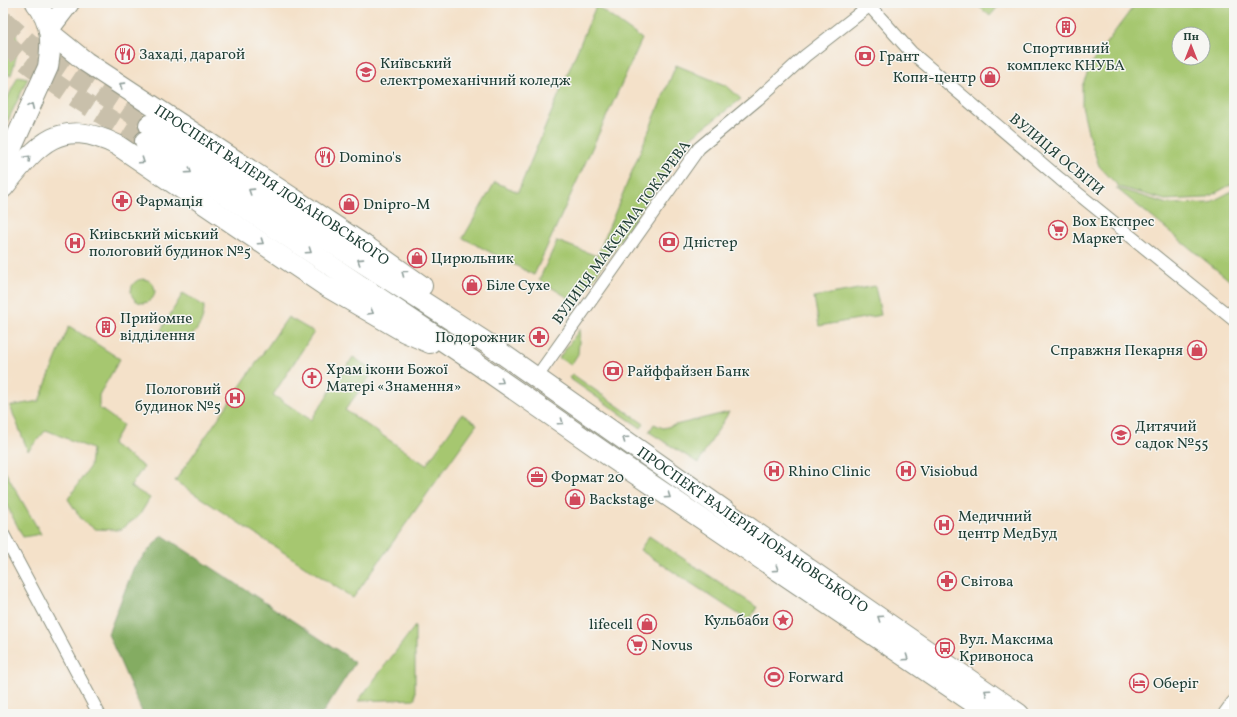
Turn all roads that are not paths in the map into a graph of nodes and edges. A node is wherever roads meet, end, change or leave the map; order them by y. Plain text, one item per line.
1 (36, 3) edge
2 (69, 3) edge
3 (868, 5) edge
4 (50, 31) junction
5 (3, 167) edge
6 (3, 188) edge
7 (1234, 320) edge
8 (487, 343) junction
9 (473, 361) junction
10 (536, 378) junction
11 (3, 534) edge
12 (1234, 703) edge
13 (99, 714) edge
14 (990, 714) edge
15 (1019, 714) edge
16 (1226, 714) edge

1 - 4 main road
2 - 4 main road
3 - 7 street, ВУЛИЦЯ ОСВІТИ
3 - 10 street, ВУЛИЦЯ МАКСИМА ТОКАРЕВА
5 -> 4 main road
8 -> 4 main road, ПРОСПЕКТ ВАЛЕРІЯ ЛОБАНОВСЬКОГО
6 -> 9 main road, ПРОСПЕКТ ВАЛЕРІЯ ЛОБАНОВСЬКОГО
8 -> 9 main road, ПРОСПЕКТ ВАЛЕРІЯ ЛОБАНОВСЬКОГО
8 - 10 main road, ПРОСПЕКТ ВАЛЕРІЯ ЛОБАНОВСЬКОГО
9 -> 14 main road, ПРОСПЕКТ ВАЛЕРІЯ ЛОБАНОВСЬКОГО
15 -> 10 main road, ПРОСПЕКТ ВАЛЕРІЯ ЛОБАНОВСЬКОГО
11 - 13 street
12 - 16 street

